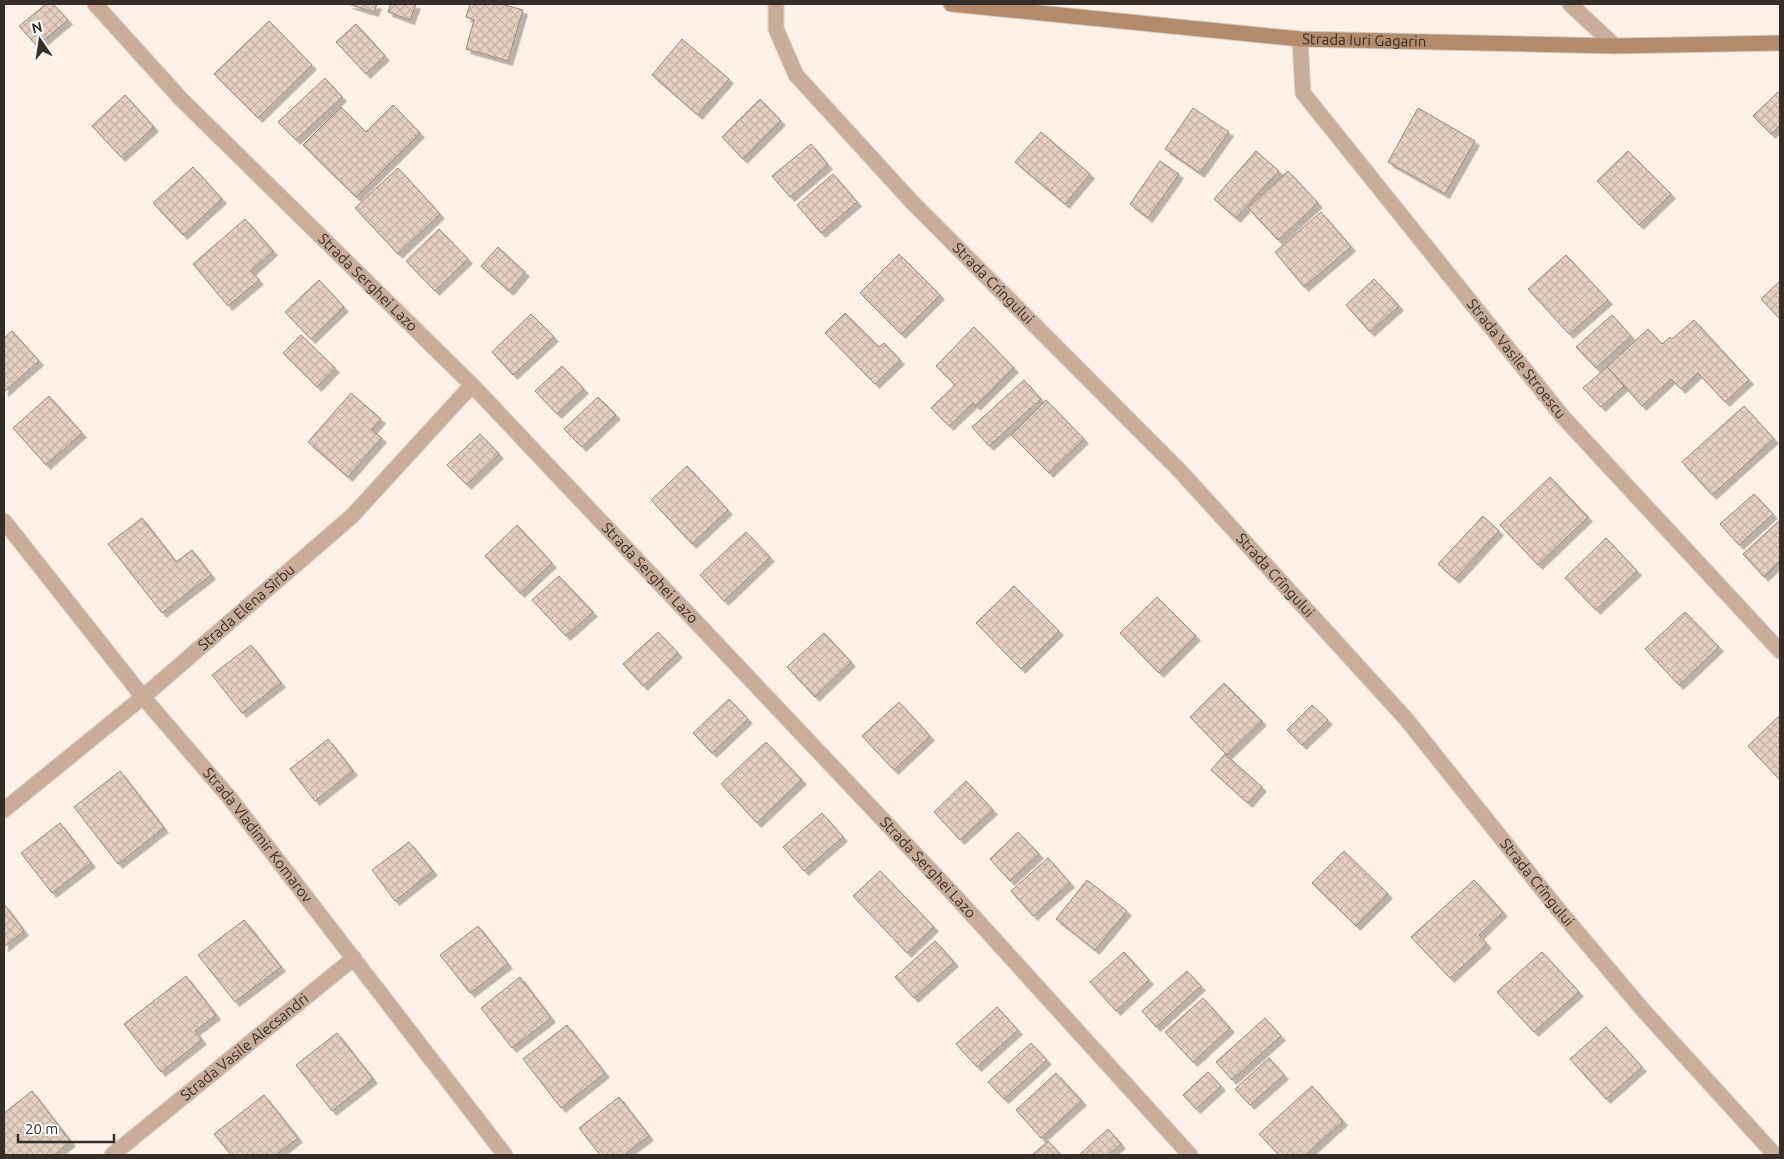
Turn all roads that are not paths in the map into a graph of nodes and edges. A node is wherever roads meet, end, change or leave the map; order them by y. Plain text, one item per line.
1 (96, 4) edge
2 (776, 4) edge
3 (951, 4) edge
4 (1570, 4) edge
5 (1300, 39) junction
6 (1780, 43) edge
7 (1615, 46) junction
8 (472, 385) junction
9 (4, 521) edge
10 (1780, 652) edge
11 (143, 697) junction
12 (4, 810) edge
13 (354, 958) junction
14 (112, 1155) edge
15 (505, 1155) edge
16 (1190, 1155) edge
17 (1775, 1155) edge

1 - 8 street, Strada Serghei Lazo
2 - 17 street, Strada Crîngului
3 - 5 main road, Strada Iuri Gagarin
4 - 7 street
5 - 7 main road, Strada Iuri Gagarin
5 - 10 street, Strada Vasile Stroescu
6 - 7 main road, Strada Iuri Gagarin
8 - 11 street, Strada Elena Sîrbu
8 - 16 street, Strada Serghei Lazo
9 - 11 street, Strada Vladimir Komarov
11 - 12 street, Strada Elena Sîrbu
11 - 13 street, Strada Vladimir Komarov
13 - 14 street, Strada Vasile Alecsandri
13 - 15 street, Strada Vladimir Komarov

